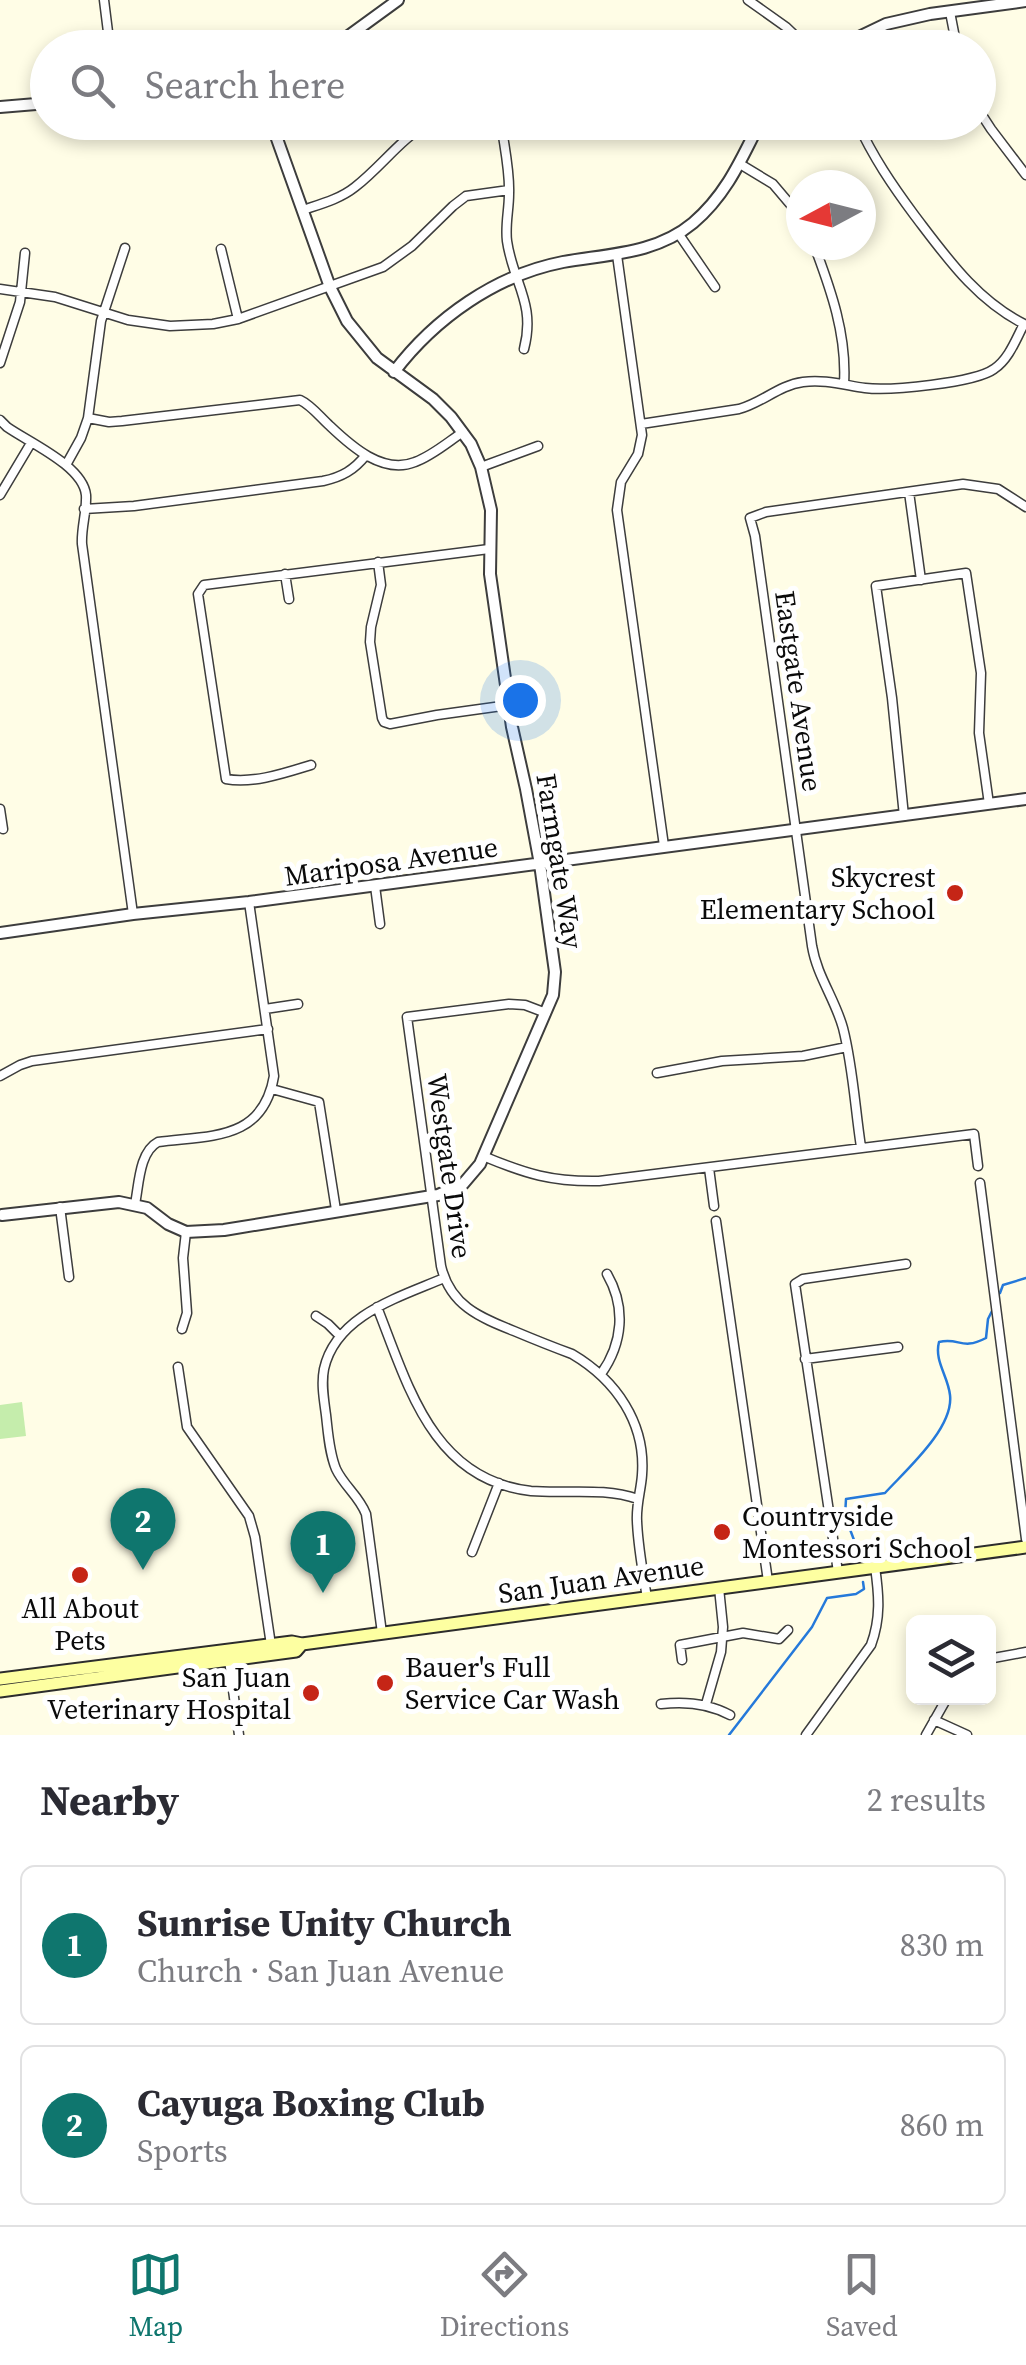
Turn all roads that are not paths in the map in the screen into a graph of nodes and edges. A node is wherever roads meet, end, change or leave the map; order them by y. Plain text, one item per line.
1 (104, 0) edge
2 (398, 0) edge
3 (748, 0) edge
4 (1026, 1) edge
5 (950, 12) junction
6 (108, 30) edge
7 (357, 30) edge
8 (790, 30) edge
9 (874, 30) edge
10 (954, 30) edge
11 (30, 104) edge
12 (0, 107) edge
13 (996, 136) edge
14 (278, 140) edge
15 (404, 140) edge
16 (503, 140) edge
17 (751, 140) edge
18 (866, 140) edge
19 (740, 164) junction
20 (1026, 175) edge
21 (509, 190) junction
22 (786, 199) edge
23 (303, 210) junction
24 (678, 232) junction
25 (125, 248) dead end
26 (220, 250) dead end
27 (25, 253) dead end
28 (617, 255) junction
29 (819, 260) edge
30 (516, 275) junction
31 (330, 287) junction
32 (715, 287) dead end
33 (0, 289) edge
34 (20, 292) junction
35 (104, 311) junction
36 (238, 319) junction
37 (1025, 325) edge
38 (524, 349) dead end
39 (0, 363) edge
40 (394, 372) junction
41 (844, 384) junction
42 (88, 418) junction
43 (0, 420) edge
44 (641, 424) junction
45 (462, 432) junction
46 (31, 444) junction
47 (538, 446) dead end
48 (366, 455) junction
49 (66, 465) junction
50 (481, 467) junction
51 (908, 492) junction
52 (0, 494) edge
53 (1022, 500) edge
54 (84, 509) junction
55 (489, 549) junction
56 (378, 562) junction
57 (285, 574) junction
58 (921, 580) junction
59 (289, 600) dead end
60 (509, 705) junction
61 (311, 764) dead end
62 (1026, 799) edge
63 (989, 804) junction
64 (0, 809) edge
65 (904, 816) junction
66 (3, 829) dead end
67 (796, 830) junction
68 (664, 846) junction
69 (540, 864) junction
70 (376, 886) junction
71 (249, 902) junction
72 (134, 914) junction
73 (380, 924) dead end
74 (0, 933) edge
75 (298, 1004) dead end
76 (266, 1009) junction
77 (546, 1013) junction
78 (268, 1029) junction
79 (846, 1047) junction
80 (657, 1073) dead end
81 (0, 1076) edge
82 (272, 1089) junction
83 (861, 1148) junction
84 (483, 1156) junction
85 (978, 1166) dead end
86 (709, 1168) junction
87 (980, 1183) dead end
88 (432, 1196) junction
89 (135, 1204) junction
90 (714, 1206) dead end
91 (60, 1207) junction
92 (336, 1210) junction
93 (2, 1215) edge
94 (716, 1221) dead end
95 (186, 1232) junction
96 (906, 1264) dead end
97 (607, 1274) dead end
98 (70, 1277) dead end
99 (444, 1278) junction
100 (377, 1307) junction
101 (316, 1316) dead end
102 (182, 1329) dead end
103 (340, 1336) junction
104 (898, 1346) dead end
105 (805, 1359) junction
106 (178, 1367) dead end
107 (601, 1374) junction
108 (499, 1483) junction
109 (638, 1499) junction
110 (1026, 1543) edge
111 (472, 1552) dead end
112 (875, 1568) junction
113 (838, 1572) junction
114 (768, 1582) junction
115 (719, 1588) junction
116 (647, 1598) junction
117 (788, 1630) dead end
118 (382, 1633) junction
119 (723, 1636) junction
120 (271, 1644) junction
121 (302, 1644) junction
122 (1026, 1652) edge
123 (228, 1655) junction
124 (996, 1658) edge
125 (682, 1660) dead end
126 (88, 1668) junction
127 (125, 1673) junction
128 (0, 1679) edge
129 (44, 1684) junction
130 (0, 1691) edge
131 (661, 1704) dead end
132 (706, 1704) junction
133 (943, 1705) edge
134 (730, 1715) dead end
135 (934, 1720) junction
136 (239, 1735) edge
137 (806, 1735) edge
138 (926, 1735) edge
139 (967, 1735) edge

1 - 6 street
2 - 7 street
3 - 8 street
4 - 5 street
5 - 9 street
5 - 10 street
11 - 12 street
13 - 20 street
14 - 23 street, Farmgate Way
15 - 23 street
16 - 21 street
17 - 19 street
18 - 37 street
19 - 22 street
19 - 24 street
21 - 30 street
21 - 31 street
23 - 31 street, Farmgate Way
24 - 28 street
24 - 32 street
25 - 35 street
26 - 36 street
27 - 34 street
28 - 30 street
28 - 44 street
29 - 41 street
30 - 38 street
30 - 40 street
31 - 36 street
31 - 40 street, Farmgate Way
33 - 34 street
34 - 35 street
34 - 39 street
35 - 36 street
35 - 42 street
37 - 41 street
40 - 45 street, Farmgate Way
41 - 44 street
42 - 48 street
42 - 49 street
43 - 46 street
44 - 68 street
45 - 48 street
45 - 50 street, Farmgate Way
46 - 49 street
46 - 52 street
47 - 50 street
48 - 54 street
49 - 54 street
50 - 55 street, Farmgate Way
51 - 53 street, Eastgate Avenue
51 - 58 street
51 - 67 street, Eastgate Avenue
54 - 72 street
55 - 56 street
55 - 60 street, Farmgate Way
56 - 57 street
56 - 60 street
57 - 59 street
57 - 61 street
58 - 63 street
58 - 65 street
60 - 69 street, Farmgate Way
62 - 63 street, Mariposa Avenue
63 - 65 street, Mariposa Avenue
64 - 66 street
65 - 67 street, Mariposa Avenue
67 - 68 street, Mariposa Avenue
67 - 79 street, Eastgate Avenue
68 - 69 street, Mariposa Avenue
69 - 70 street, Mariposa Avenue
69 - 77 street, Farmgate Way
70 - 71 street, Mariposa Avenue
70 - 73 street
71 - 72 street, Mariposa Avenue
71 - 76 street
72 - 74 street, Mariposa Avenue
75 - 76 street
76 - 78 street
77 - 84 street, Farmgate Way
77 - 88 street, Westgate Drive
78 - 81 street
78 - 82 street
79 - 80 street
79 - 83 street, Eastgate Avenue
82 - 89 street
82 - 92 street
83 - 85 street
83 - 86 street
84 - 86 street
84 - 88 street, Farmgate Way
86 - 90 street
87 - 110 street
88 - 92 street, Farmgate Way
88 - 99 street, Westgate Drive
89 - 91 street
89 - 95 street
91 - 93 street
91 - 98 street
92 - 95 street, Farmgate Way
94 - 114 street
95 - 102 street
96 - 105 street
97 - 107 street
99 - 100 street
99 - 107 street, Westgate Drive
100 - 103 street
100 - 108 street
101 - 103 street
103 - 118 street
104 - 105 street
105 - 113 street
106 - 120 street
107 - 109 street, Westgate Drive
108 - 109 street
108 - 111 street
109 - 116 street, Westgate Drive
110 - 112 main road, San Juan Avenue
112 - 113 main road, San Juan Avenue
112 - 137 street
113 - 114 main road, San Juan Avenue
114 - 115 main road, San Juan Avenue
115 - 116 main road, San Juan Avenue
115 - 119 street
116 - 118 main road, San Juan Avenue
117 - 119 street
118 - 121 main road, San Juan Avenue
119 - 125 street
119 - 132 street
120 - 121 main road, San Juan Avenue
120 - 123 main road, San Juan Avenue
121 - 123 main road, San Juan Avenue
122 - 124 street
123 - 126 main road, San Juan Avenue
123 - 127 main road, San Juan Avenue
123 - 136 street
126 - 127 main road
126 - 128 main road, San Juan Avenue
126 - 129 main road
127 - 129 main road, San Juan Avenue
129 - 130 main road, San Juan Avenue
131 - 132 street
132 - 134 street
133 - 135 street
135 - 138 street
135 - 139 street

